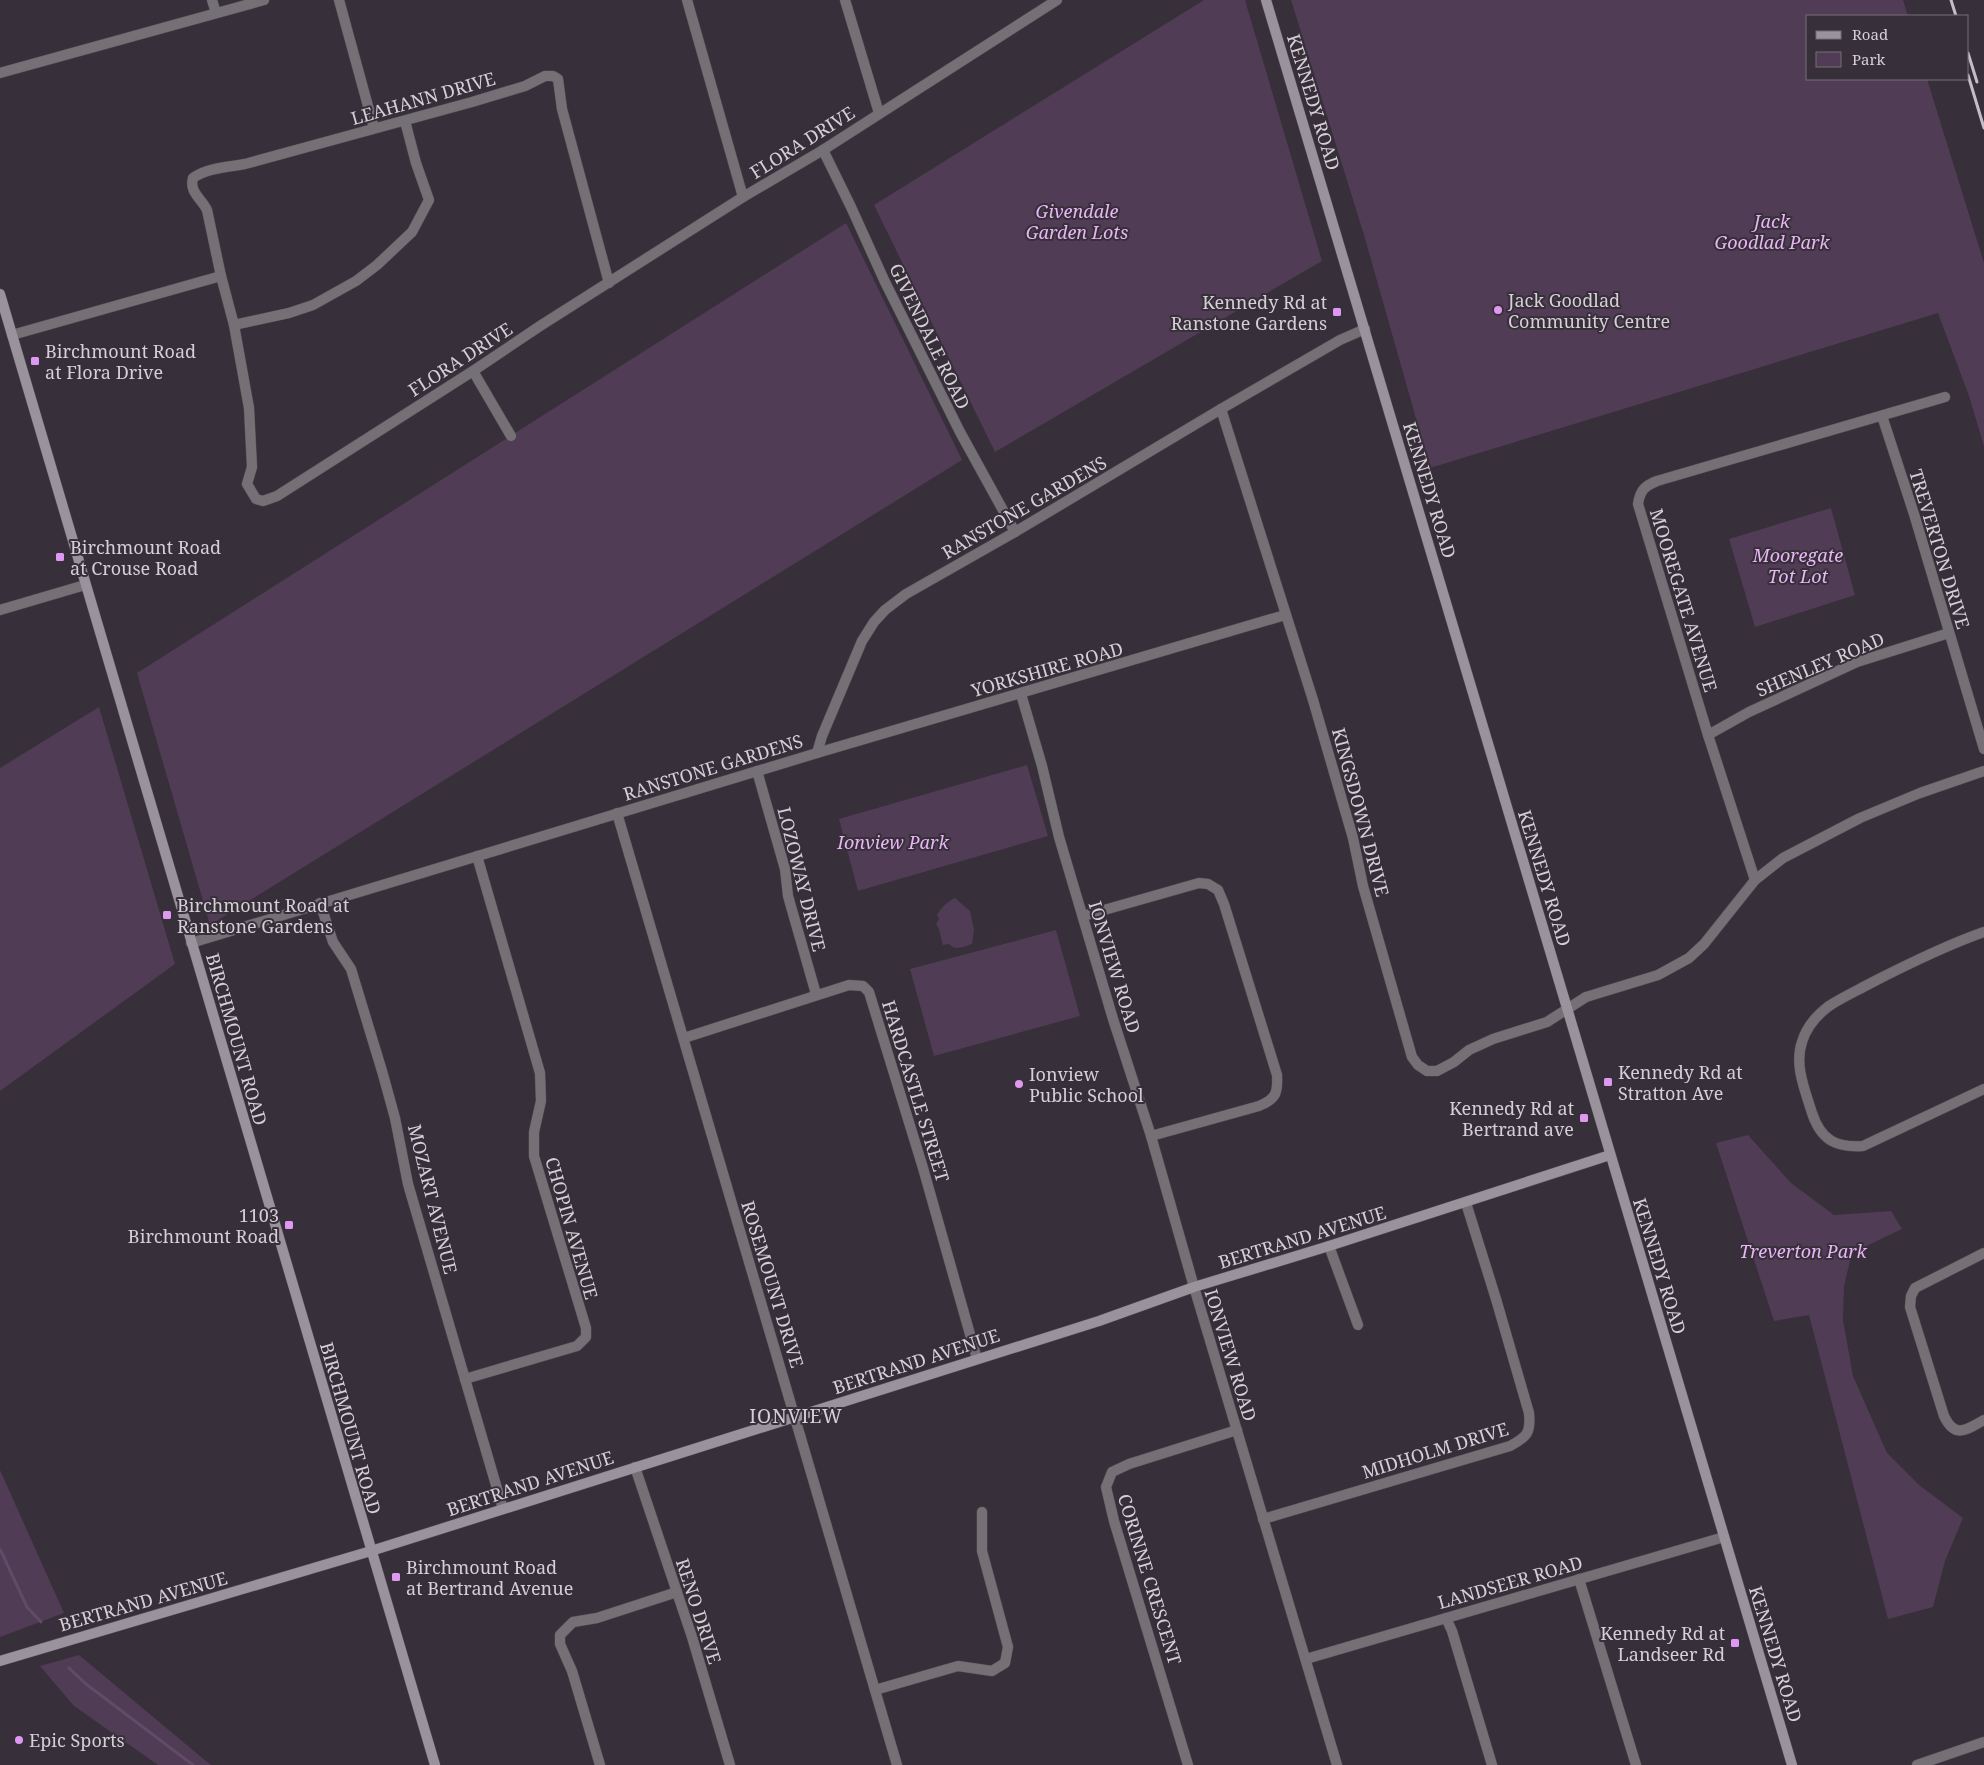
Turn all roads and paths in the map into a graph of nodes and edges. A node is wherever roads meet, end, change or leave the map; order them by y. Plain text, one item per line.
1 (212, 0) edge
2 (264, 0) edge
3 (339, 0) edge
4 (687, 0) edge
5 (845, 0) edge
6 (1057, 0) edge
7 (1266, 0) edge
8 (216, 13) junction
9 (0, 73) edge
10 (879, 113) junction
11 (405, 120) junction
12 (374, 128) junction
13 (823, 150) junction
14 (743, 197) junction
15 (221, 276) junction
16 (609, 282) junction
17 (0, 294) edge
18 (234, 325) junction
19 (1365, 329) junction
20 (12, 335) junction
21 (473, 371) junction
22 (1945, 397) dead end
23 (1222, 409) junction
24 (1882, 416) junction
25 (511, 436) dead end
26 (1015, 532) junction
27 (85, 585) junction
28 (0, 610) edge
29 (1285, 615) junction
30 (1949, 633) junction
31 (1021, 694) junction
32 (1708, 735) junction
33 (1984, 749) edge
34 (816, 753) junction
35 (757, 771) junction
36 (1984, 771) edge
37 (618, 813) junction
38 (477, 856) junction
39 (1755, 880) junction
40 (320, 903) junction
41 (1083, 916) junction
42 (1984, 932) edge
43 (191, 943) junction
44 (816, 994) junction
45 (1567, 1008) junction
46 (684, 1038) junction
47 (1984, 1089) edge
48 (1151, 1136) junction
49 (1610, 1155) junction
50 (1466, 1202) junction
51 (1329, 1246) junction
52 (1984, 1253) edge
53 (1194, 1288) junction
54 (1358, 1325) dead end
55 (977, 1359) junction
56 (465, 1379) junction
57 (796, 1417) junction
58 (1984, 1420) edge
59 (1237, 1430) junction
60 (635, 1467) junction
61 (503, 1508) junction
62 (982, 1512) dead end
63 (1263, 1519) junction
64 (1724, 1537) junction
65 (371, 1551) junction
66 (1579, 1579) junction
67 (677, 1592) junction
68 (1446, 1618) junction
69 (1306, 1659) junction
70 (0, 1661) edge
71 (875, 1690) junction
72 (1984, 1742) edge
73 (434, 1765) edge
74 (600, 1765) edge
75 (730, 1765) edge
76 (897, 1765) edge
77 (1188, 1765) edge
78 (1338, 1765) edge
79 (1492, 1765) edge
80 (1636, 1765) edge
81 (1792, 1765) edge
82 (1917, 1765) edge

1 - 8 street
2 - 8 street
3 - 12 street
4 - 14 street
5 - 10 street
6 - 10 street, FLORA DRIVE
7 - 19 main road, KENNEDY ROAD
8 - 9 street
10 - 13 street, FLORA DRIVE
11 - 12 street, LEAHANN DRIVE
11 - 16 street, LEAHANN DRIVE
11 - 18 street
12 - 15 street, LEAHANN DRIVE
13 - 14 street, FLORA DRIVE
13 - 26 street, GIVENDALE ROAD
14 - 16 street, FLORA DRIVE
15 - 18 street, FLORA DRIVE
15 - 20 street
16 - 21 street, FLORA DRIVE
17 - 20 main road, BIRCHMOUNT ROAD
18 - 21 street, FLORA DRIVE
19 - 23 street, RANSTONE GARDENS
19 - 45 main road, KENNEDY ROAD
20 - 27 main road, BIRCHMOUNT ROAD
21 - 25 street
22 - 24 street, MOOREGATE AVENUE
23 - 26 street, RANSTONE GARDENS
23 - 29 street, KINGSDOWN DRIVE
24 - 30 street, TREVERTON DRIVE
24 - 32 street, MOOREGATE AVENUE
26 - 34 street, RANSTONE GARDENS
27 - 28 street
27 - 43 main road, BIRCHMOUNT ROAD
29 - 31 street, YORKSHIRE ROAD
29 - 45 street, KINGSDOWN DRIVE
30 - 32 street, SHENLEY ROAD
30 - 33 street, TREVERTON DRIVE
31 - 34 street, YORKSHIRE ROAD
31 - 41 street, IONVIEW ROAD
32 - 39 street, MOOREGATE AVENUE
34 - 35 street, RANSTONE GARDENS
35 - 37 street, RANSTONE GARDENS
35 - 44 street, LOZOWAY DRIVE
36 - 39 street, KINGSDOWN DRIVE
37 - 38 street, RANSTONE GARDENS
37 - 46 street, ROSEMOUNT DRIVE
38 - 40 street, RANSTONE GARDENS
38 - 56 street, CHOPIN AVENUE
39 - 45 street, KINGSDOWN DRIVE
40 - 43 street, RANSTONE GARDENS
40 - 56 street, MOZART AVENUE
41 - 48 street, IONVIEW ROAD
41 - 48 street
42 - 47 street
43 - 65 main road, BIRCHMOUNT ROAD
44 - 46 street, HARDCASTLE STREET
44 - 55 street, HARDCASTLE STREET
45 - 49 main road, KENNEDY ROAD
46 - 57 street, ROSEMOUNT DRIVE
48 - 53 street, IONVIEW ROAD
49 - 50 main road, BERTRAND AVENUE
49 - 64 main road, KENNEDY ROAD
50 - 51 main road, BERTRAND AVENUE
50 - 63 street, MIDHOLM DRIVE
51 - 53 main road, BERTRAND AVENUE
51 - 54 street
52 - 58 street
53 - 55 main road, BERTRAND AVENUE
53 - 59 street, IONVIEW ROAD
55 - 57 main road, BERTRAND AVENUE
56 - 61 street, MOZART AVENUE
57 - 60 main road, BERTRAND AVENUE
57 - 71 street, ROSEMOUNT DRIVE
59 - 63 street, IONVIEW ROAD
59 - 77 street, CORINNE CRESCENT
60 - 61 main road, BERTRAND AVENUE
60 - 67 street, RENO DRIVE
61 - 65 main road, BERTRAND AVENUE
62 - 71 street
63 - 69 street, IONVIEW ROAD
64 - 66 street, LANDSEER ROAD
64 - 81 main road, KENNEDY ROAD
65 - 70 main road, BERTRAND AVENUE
65 - 73 main road, BIRCHMOUNT ROAD
66 - 68 street, LANDSEER ROAD
66 - 80 street
67 - 74 street
67 - 75 street, RENO DRIVE
68 - 69 street, LANDSEER ROAD
68 - 79 street
69 - 78 street, IONVIEW ROAD
71 - 76 street, ROSEMOUNT DRIVE
72 - 82 street

